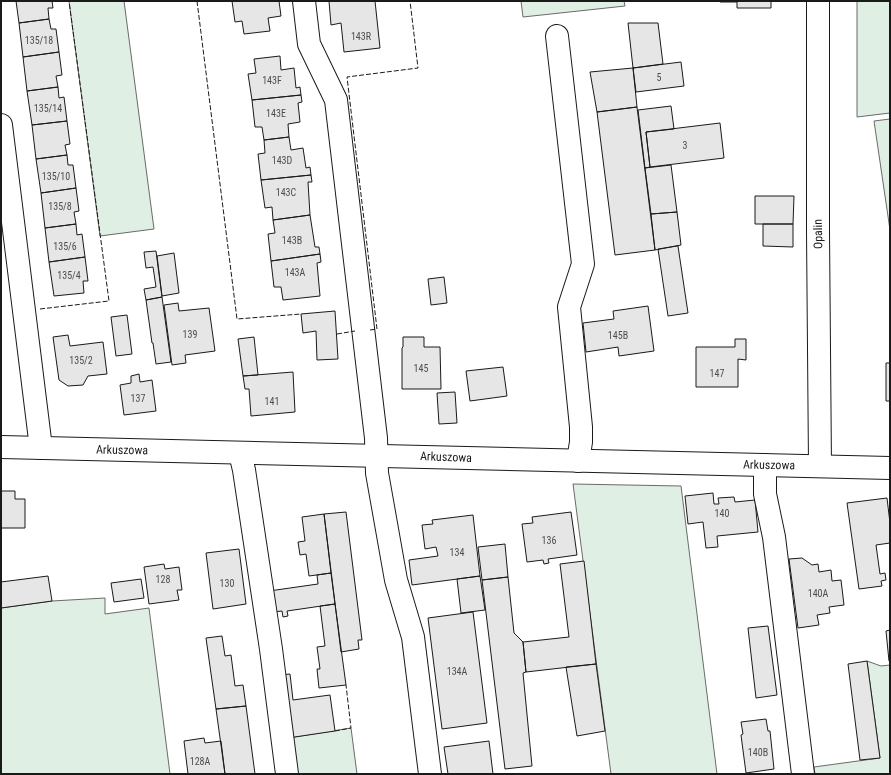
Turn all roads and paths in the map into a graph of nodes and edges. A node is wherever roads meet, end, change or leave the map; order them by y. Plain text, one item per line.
1 (304, 1) edge
2 (818, 1) edge
3 (557, 36) dead end
4 (1, 125) edge
5 (1, 447) edge
6 (41, 448) junction
7 (240, 452) junction
8 (377, 455) junction
9 (578, 461) junction
10 (765, 465) junction
11 (820, 466) junction
12 (890, 468) edge
13 (286, 774) edge
14 (430, 774) edge
15 (803, 774) edge

1 - 8 main road
2 - 11 main road, Opalin
3 - 9 main road
4 - 6 main road
5 - 6 main road, Arkuszowa
6 - 7 main road, Arkuszowa
7 - 8 main road, Arkuszowa
7 - 13 main road
8 - 9 main road, Arkuszowa
8 - 14 main road
9 - 10 main road, Arkuszowa
10 - 11 main road, Arkuszowa
10 - 15 main road
11 - 12 main road, Arkuszowa

